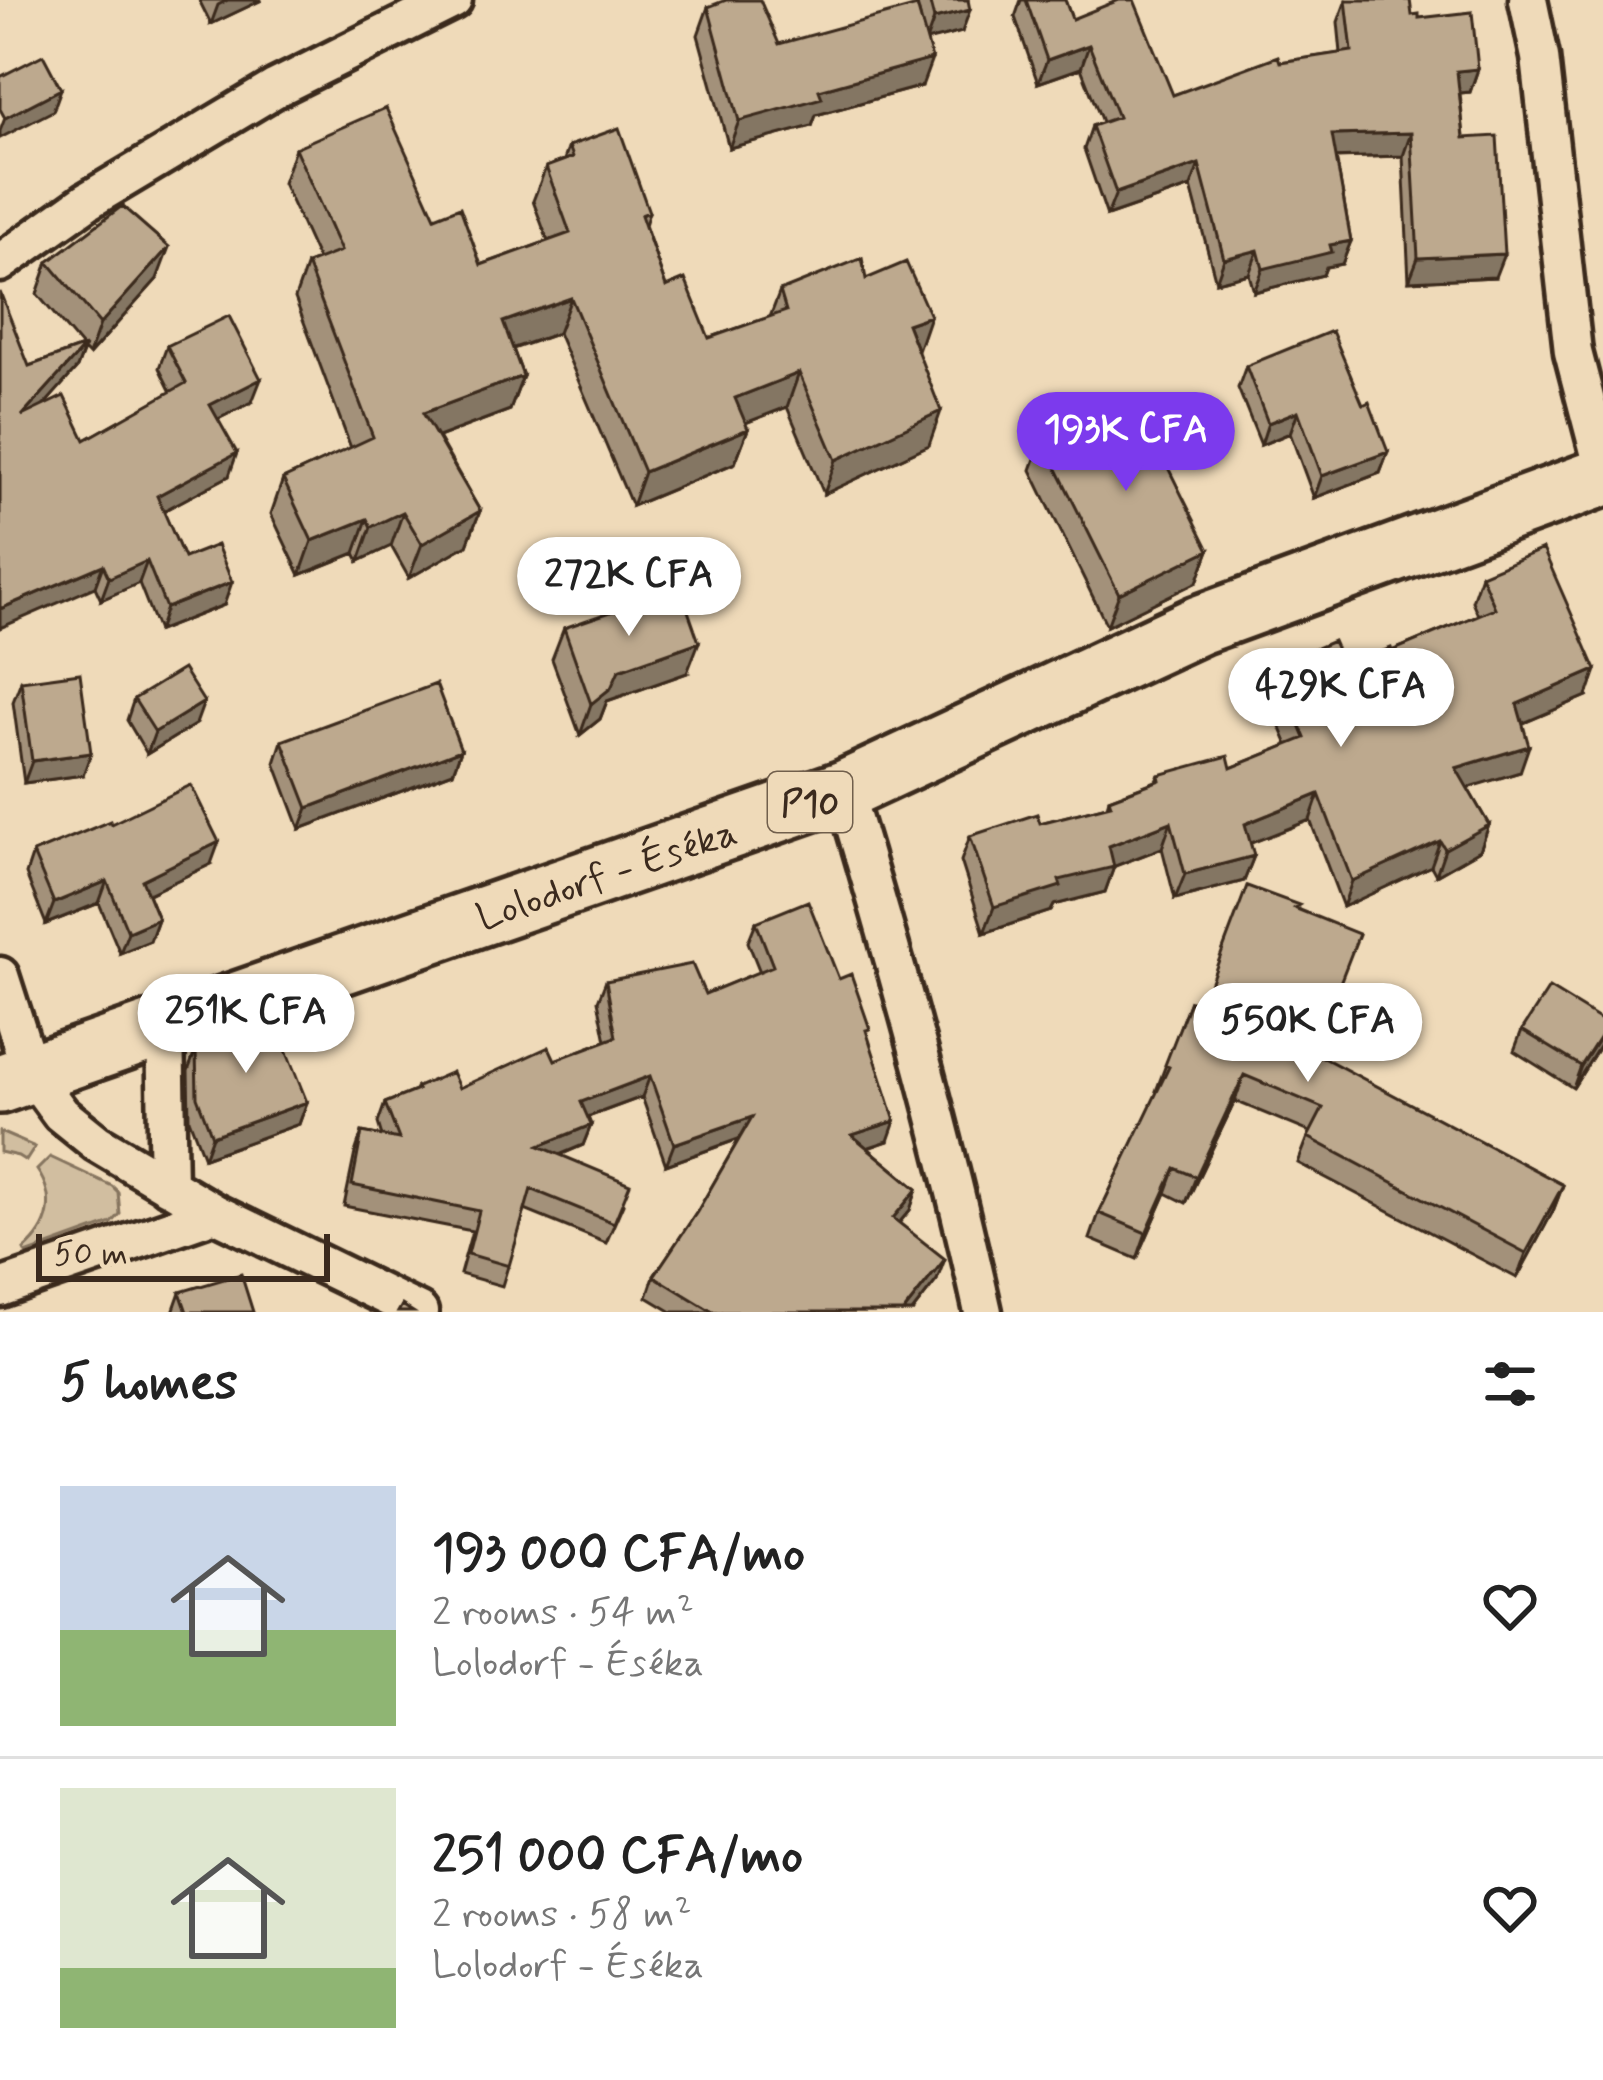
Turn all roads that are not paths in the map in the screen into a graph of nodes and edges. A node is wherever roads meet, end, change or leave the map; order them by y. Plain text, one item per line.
1 (453, 0) edge
2 (1528, 0) edge
3 (0, 263) edge
4 (1603, 467) edge
5 (1603, 477) edge
6 (844, 790) junction
7 (0, 976) edge
8 (165, 1026) junction
9 (15, 1078) edge
10 (168, 1186) junction
11 (215, 1214) junction
12 (0, 1288) edge
13 (419, 1312) edge
14 (983, 1312) edge

1 - 3 street
2 - 4 street
5 - 6 main road, Lolodorf - Éséka / P10
6 - 8 main road, Lolodorf - Éséka / P10
6 - 14 street
7 - 9 street
8 - 9 main road, Lolodorf - Éséka / P10
8 - 10 street
9 - 10 street
10 - 11 street
11 - 12 street
11 - 13 street

